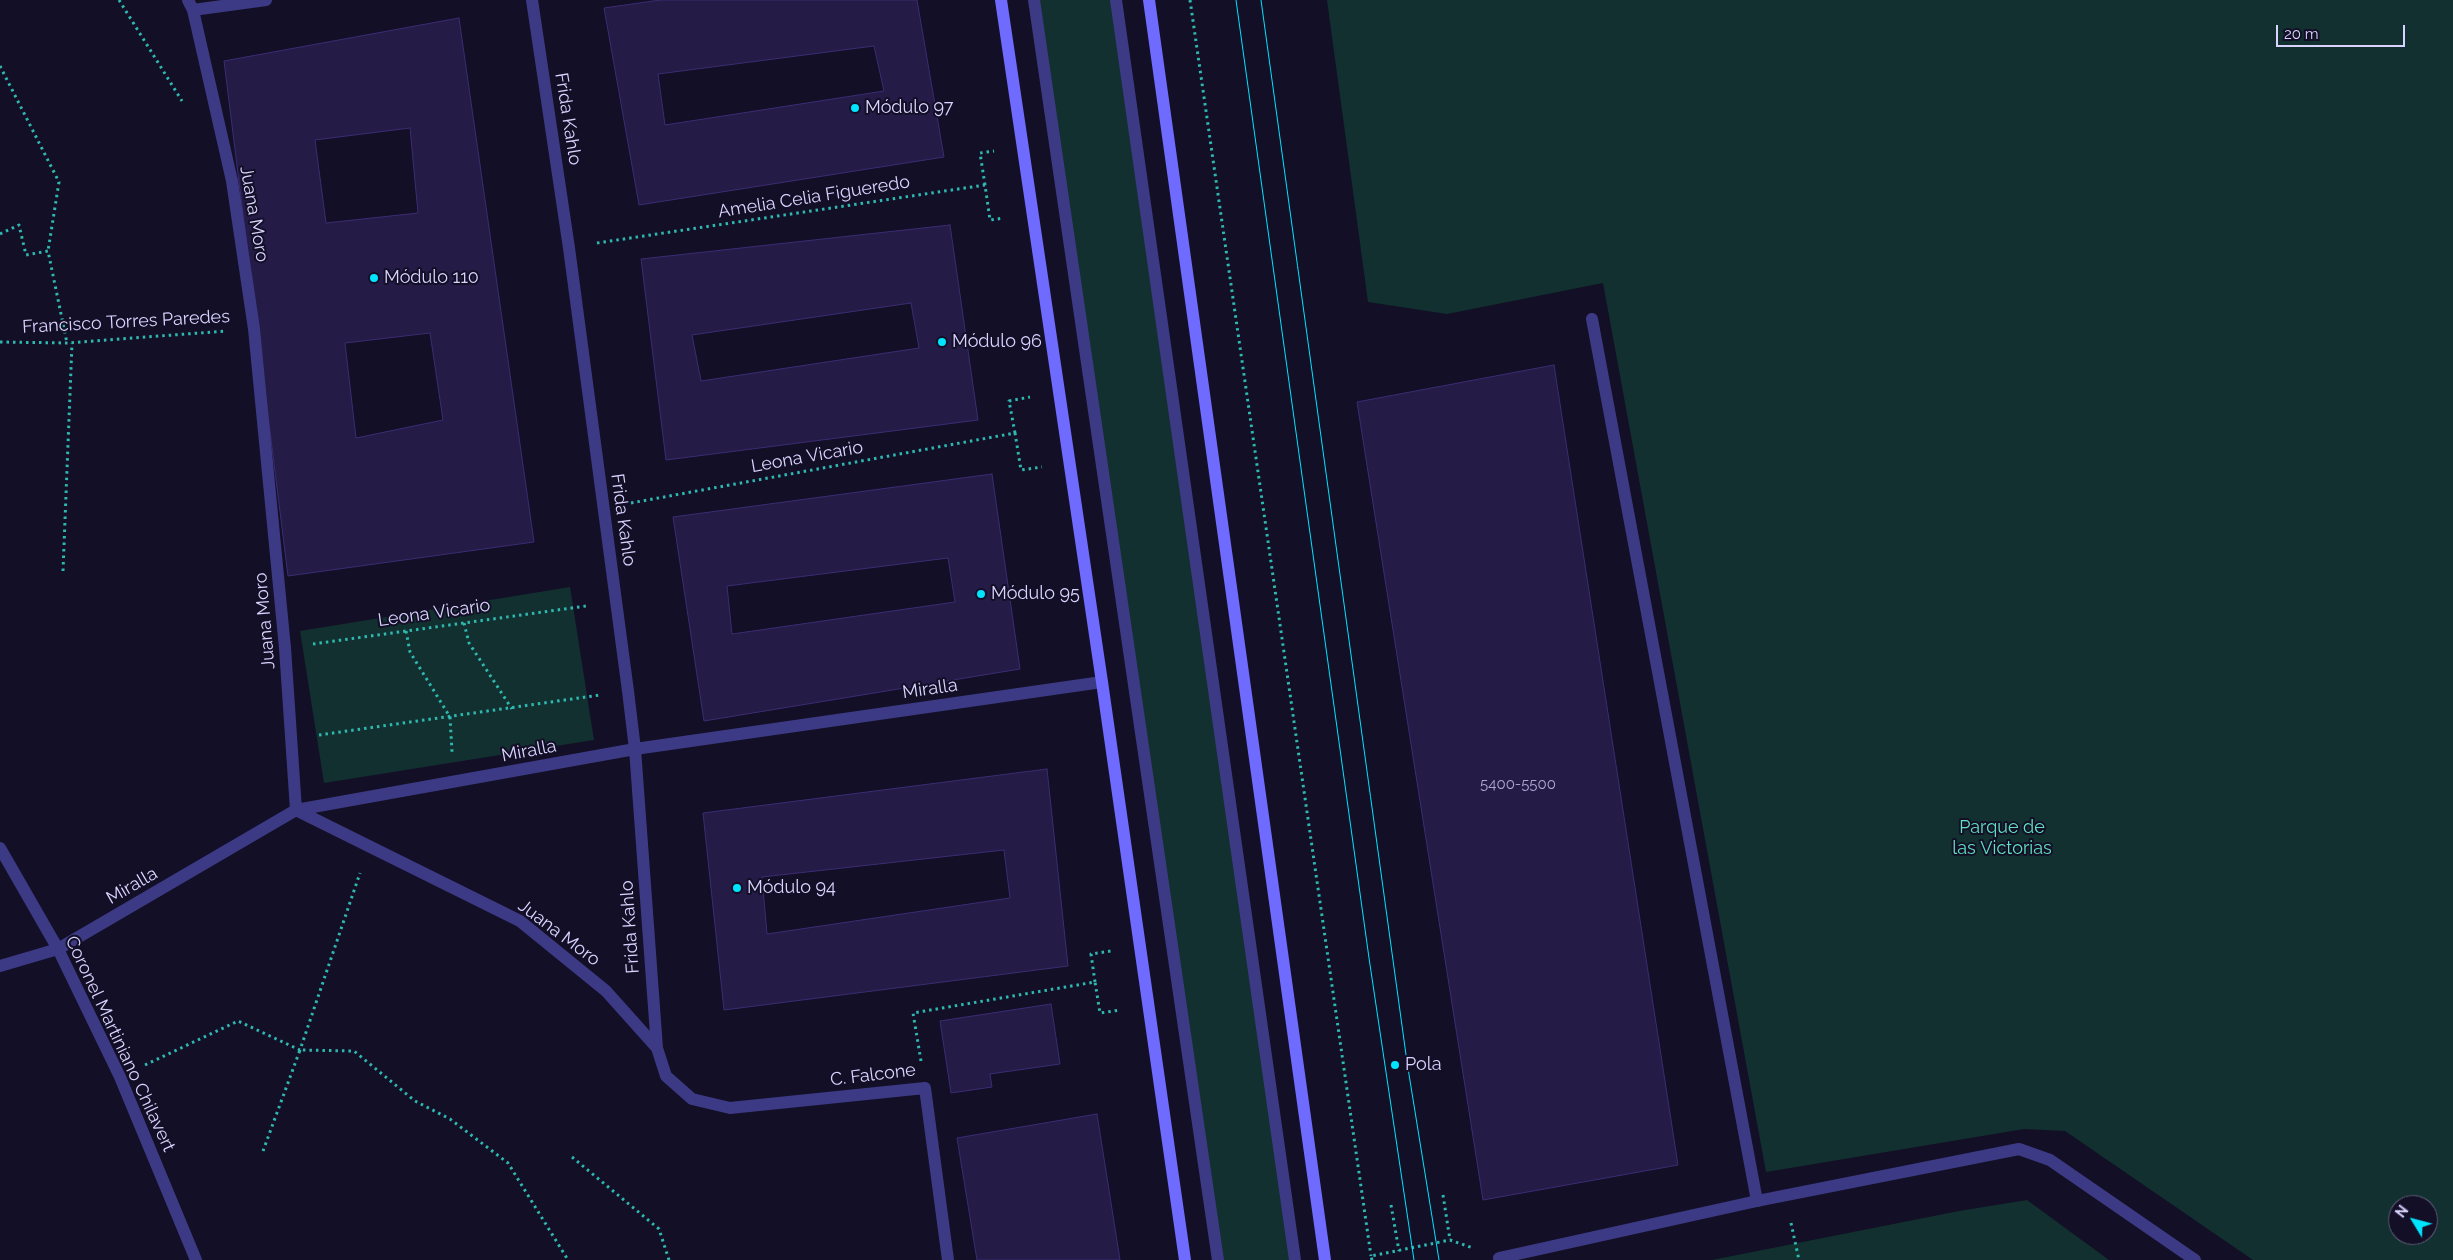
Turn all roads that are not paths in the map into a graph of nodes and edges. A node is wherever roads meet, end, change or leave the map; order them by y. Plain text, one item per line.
1 (266, 0) edge
2 (532, 0) edge
3 (1001, 0) edge
4 (1034, 0) edge
5 (1116, 0) edge
6 (1149, 0) edge
7 (190, 5) edge
8 (1592, 319) dead end
9 (1102, 682) junction
10 (635, 749) junction
11 (296, 810) junction
12 (0, 848) edge
13 (58, 950) junction
14 (0, 966) edge
15 (657, 1048) junction
16 (1758, 1201) junction
17 (1499, 1258) road end
18 (196, 1260) edge
19 (948, 1260) edge
20 (1185, 1260) edge
21 (1218, 1260) edge
22 (1295, 1260) edge
23 (1325, 1260) edge
24 (2195, 1260) edge

1 - 7 street
2 - 10 street, Frida Kahlo
3 - 9 main road
4 - 21 street
5 - 22 street
6 - 23 main road
7 - 11 street, Juana Moro
8 - 16 street
9 - 10 street, Miralla
9 - 20 main road
10 - 11 street, Miralla
10 - 15 street, Frida Kahlo
11 - 13 street, Miralla
11 - 15 street, Juana Moro
12 - 13 street, Coronel Martiniano Chilavert
13 - 14 street, Miralla
13 - 18 street, Coronel Martiniano Chilavert
15 - 19 street, C. Falcone
16 - 17 street
16 - 24 street

